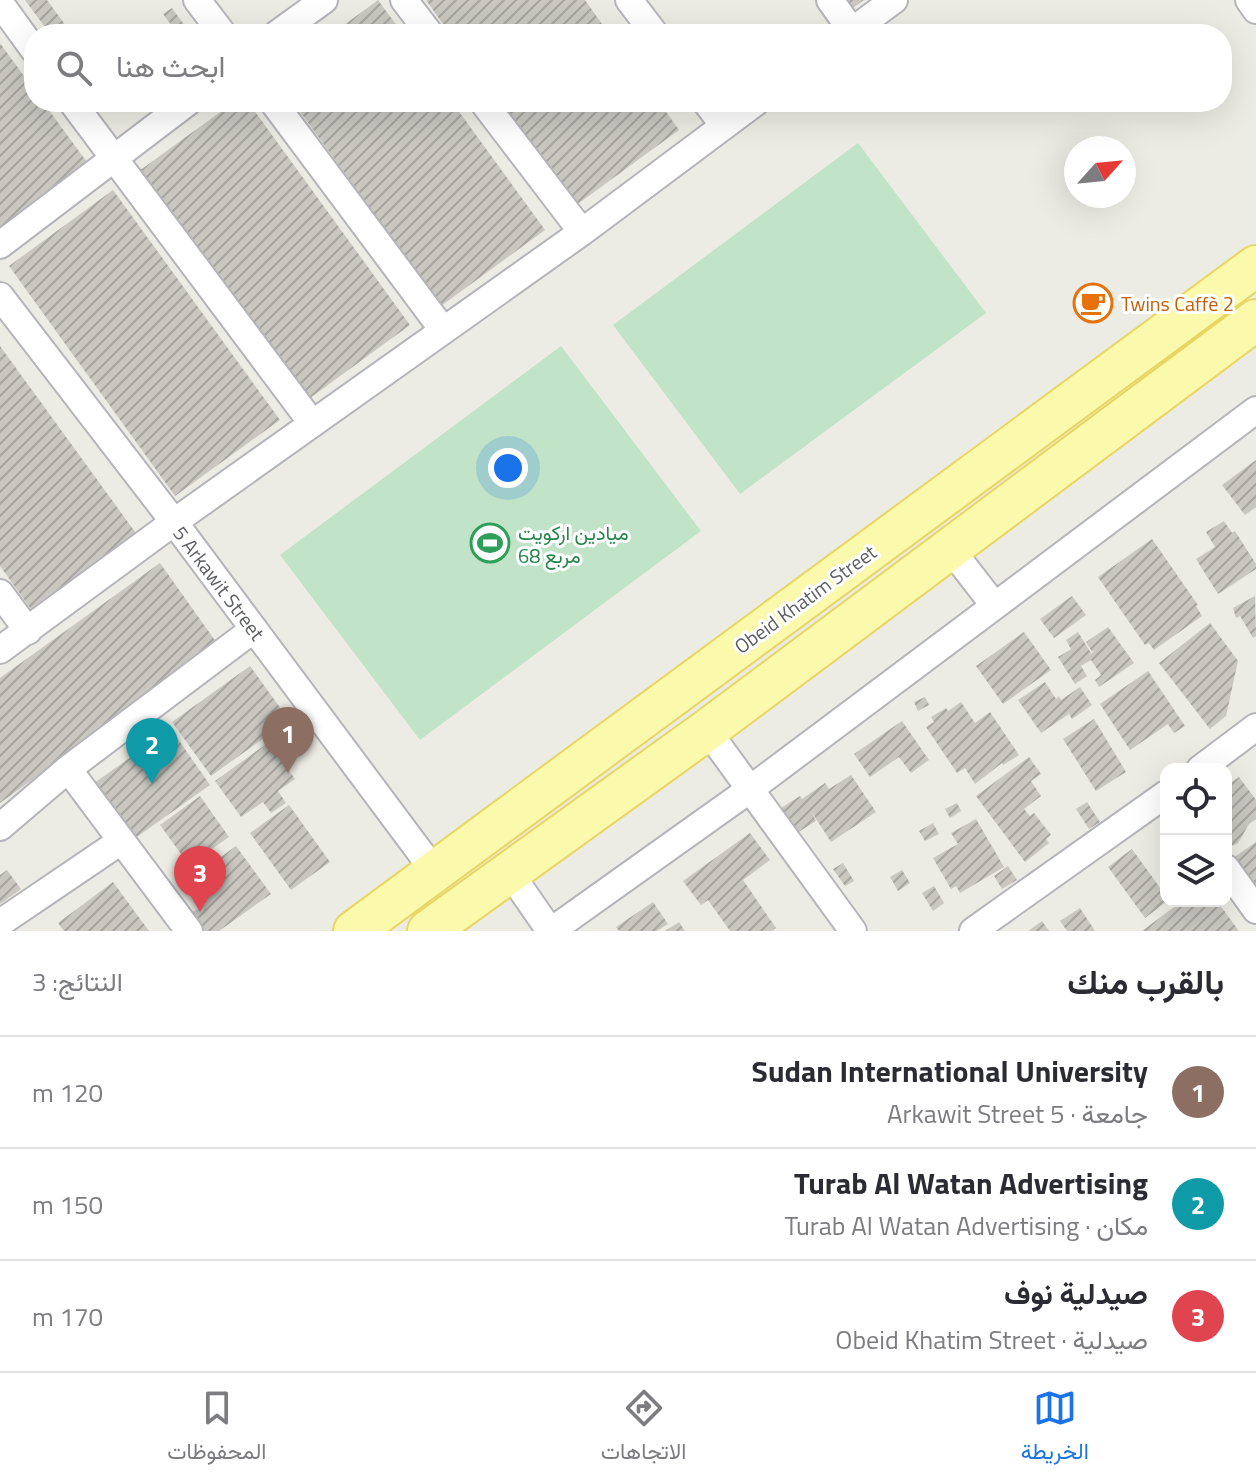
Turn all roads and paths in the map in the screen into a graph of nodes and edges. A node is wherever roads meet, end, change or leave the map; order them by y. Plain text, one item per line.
1 (197, 0) edge
2 (324, 0) edge
3 (404, 0) edge
4 (629, 0) edge
5 (830, 0) edge
6 (894, 0) edge
7 (1249, 0) edge
8 (0, 3) edge
9 (1256, 10) edge
10 (215, 24) edge
11 (291, 24) edge
12 (422, 24) edge
13 (647, 24) edge
14 (845, 24) edge
15 (862, 24) edge
16 (24, 36) edge
17 (79, 112) edge
18 (175, 112) edge
19 (280, 112) edge
20 (491, 112) edge
21 (714, 112) edge
22 (743, 112) edge
23 (724, 126) junction
24 (115, 160) junction
25 (582, 232) junction
26 (0, 245) edge
27 (1256, 266) edge
28 (0, 296) edge
29 (443, 330) junction
30 (1252, 332) edge
31 (1256, 410) edge
32 (312, 423) junction
33 (174, 522) junction
34 (949, 547) junction
35 (0, 593) edge
36 (994, 605) junction
37 (254, 629) junction
38 (28, 631) junction
39 (0, 650) edge
40 (1256, 727) edge
41 (707, 730) junction
42 (1208, 763) edge
43 (68, 769) junction
44 (749, 790) junction
45 (1160, 798) edge
46 (0, 827) edge
47 (121, 841) junction
48 (435, 872) junction
49 (510, 873) junction
50 (1232, 876) edge
51 (1256, 910) edge
52 (0, 923) edge
53 (189, 931) edge
54 (354, 931) edge
55 (428, 931) edge
56 (551, 931) edge
57 (853, 931) edge
58 (973, 931) edge

1 - 10 street
2 - 11 street
3 - 12 street
4 - 13 street
5 - 14 street
6 - 15 street
7 - 9 street
8 - 16 street
17 - 24 street
18 - 24 street
19 - 29 street
20 - 25 street
21 - 23 street
22 - 23 street
23 - 25 street
24 - 26 street
24 - 32 street
25 - 29 street
27 - 48 main road, Obeid Khatim Street
28 - 33 street, 5 Arkawit Street
29 - 32 street
30 - 34 main road
31 - 36 street
32 - 33 street
33 - 37 street, 5 Arkawit Street
33 - 38 street
34 - 36 street
34 - 41 main road
35 - 38 street
36 - 44 street
37 - 43 street
37 - 48 street, 5 Arkawit Street
38 - 39 street
40 - 42 street
41 - 44 street
41 - 49 main road
43 - 46 street
43 - 47 street
44 - 56 street
44 - 57 street
45 - 58 street
47 - 52 street
47 - 53 street
48 - 54 main road, Obeid Khatim Street
49 - 55 main road
49 - 56 street
50 - 51 street

